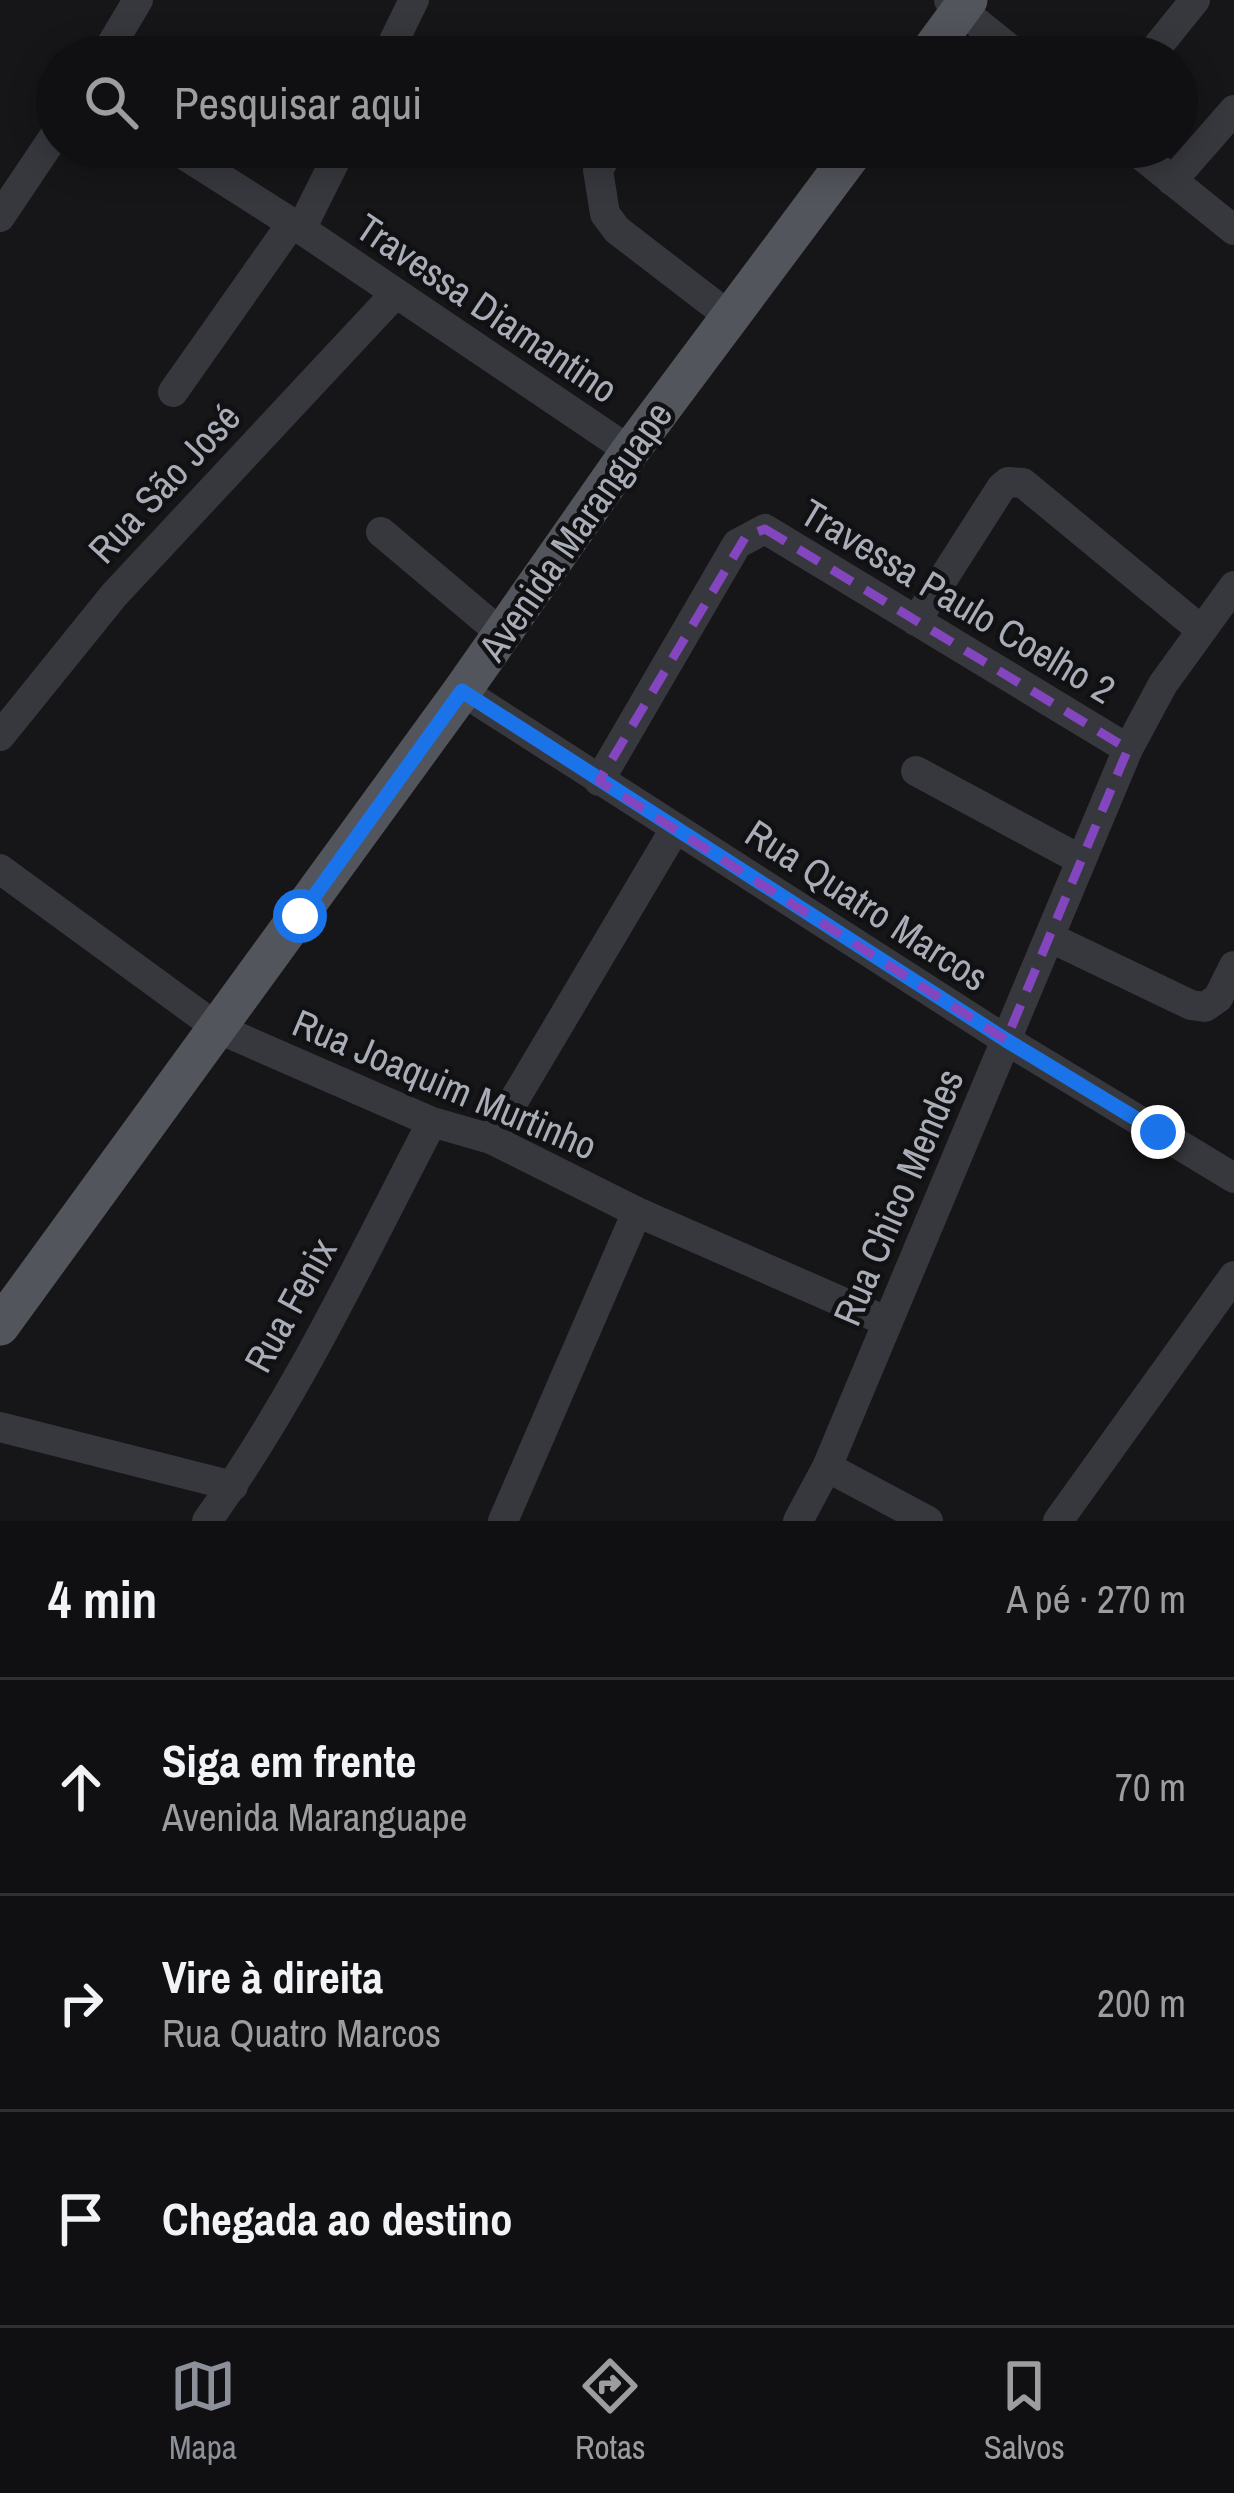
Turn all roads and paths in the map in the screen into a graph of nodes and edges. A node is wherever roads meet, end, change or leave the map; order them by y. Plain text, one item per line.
1 (139, 0) edge
2 (414, 0) edge
3 (1195, 0) edge
4 (960, 3) edge
5 (117, 36) edge
6 (396, 36) edge
7 (939, 36) edge
8 (997, 36) edge
9 (1166, 36) edge
10 (1234, 110) edge
11 (1198, 152) edge
12 (36, 163) edge
13 (205, 168) edge
14 (329, 168) edge
15 (599, 168) edge
16 (841, 168) edge
17 (1155, 168) edge
18 (1184, 168) edge
19 (1172, 182) junction
20 (0, 217) edge
21 (297, 226) junction
22 (1234, 230) edge
23 (396, 293) junction
24 (730, 316) junction
25 (173, 392) dead end
26 (630, 452) junction
27 (381, 532) dead end
28 (1234, 586) edge
29 (916, 622) junction
30 (1200, 628) junction
31 (502, 634) junction
32 (462, 691) junction
33 (0, 736) edge
34 (1127, 749) junction
35 (916, 771) dead end
36 (599, 781) junction
37 (675, 829) junction
38 (1081, 860) junction
39 (0, 869) edge
40 (1049, 937) junction
41 (1234, 966) edge
42 (219, 1029) junction
43 (1006, 1040) junction
44 (432, 1122) junction
45 (491, 1139) junction
46 (1234, 1178) edge
47 (637, 1212) junction
48 (1234, 1276) edge
49 (888, 1322) junction
50 (0, 1326) edge
51 (0, 1427) edge
52 (827, 1467) junction
53 (233, 1486) junction
54 (207, 1521) edge
55 (503, 1521) edge
56 (798, 1521) edge
57 (928, 1521) edge
58 (1058, 1521) edge

1 - 5 street
2 - 6 street
3 - 9 street
4 - 7 main road
4 - 8 street
10 - 11 street
12 - 20 street
13 - 21 street, Travessa Diamantino
14 - 21 street, Travessa Diamantino
15 - 24 street
16 - 24 main road, Avenida Maranguape
17 - 19 street
18 - 19 street
19 - 22 street
21 - 23 street, Travessa Diamantino
21 - 25 street
23 - 26 street, Travessa Diamantino
23 - 33 street, Rua São José
24 - 26 main road, Avenida Maranguape
26 - 31 main road, Avenida Maranguape
27 - 31 street
28 - 30 street, Rua Chico Mendes
29 - 30 street
29 - 34 street, Travessa Paulo Coelho 2
29 - 36 street, Travessa Paulo Coelho 2
30 - 34 street, Rua Chico Mendes
31 - 32 main road, Avenida Maranguape
32 - 36 street, Rua Quatro Marcos
32 - 42 main road, Avenida Maranguape
34 - 38 street, Rua Chico Mendes
35 - 38 street
36 - 37 street, Rua Quatro Marcos
37 - 43 street, Rua Quatro Marcos
37 - 45 street
38 - 40 street, Rua Chico Mendes
39 - 42 street, Rua Joaquim Murtinho
40 - 41 street
40 - 43 street, Rua Chico Mendes
42 - 44 street, Rua Joaquim Murtinho
42 - 50 main road, Avenida Maranguape
43 - 46 street, Rua Quatro Marcos
43 - 49 street, Rua Chico Mendes
44 - 45 street, Rua Joaquim Murtinho
44 - 53 street, Rua Fenix
45 - 47 street, Rua Joaquim Murtinho
47 - 49 street, Rua Joaquim Murtinho
47 - 55 street
48 - 58 street
49 - 52 street, Rua Chico Mendes
51 - 53 street
52 - 56 street, Rua Chico Mendes
52 - 57 street
53 - 54 street, Rua Fenix

